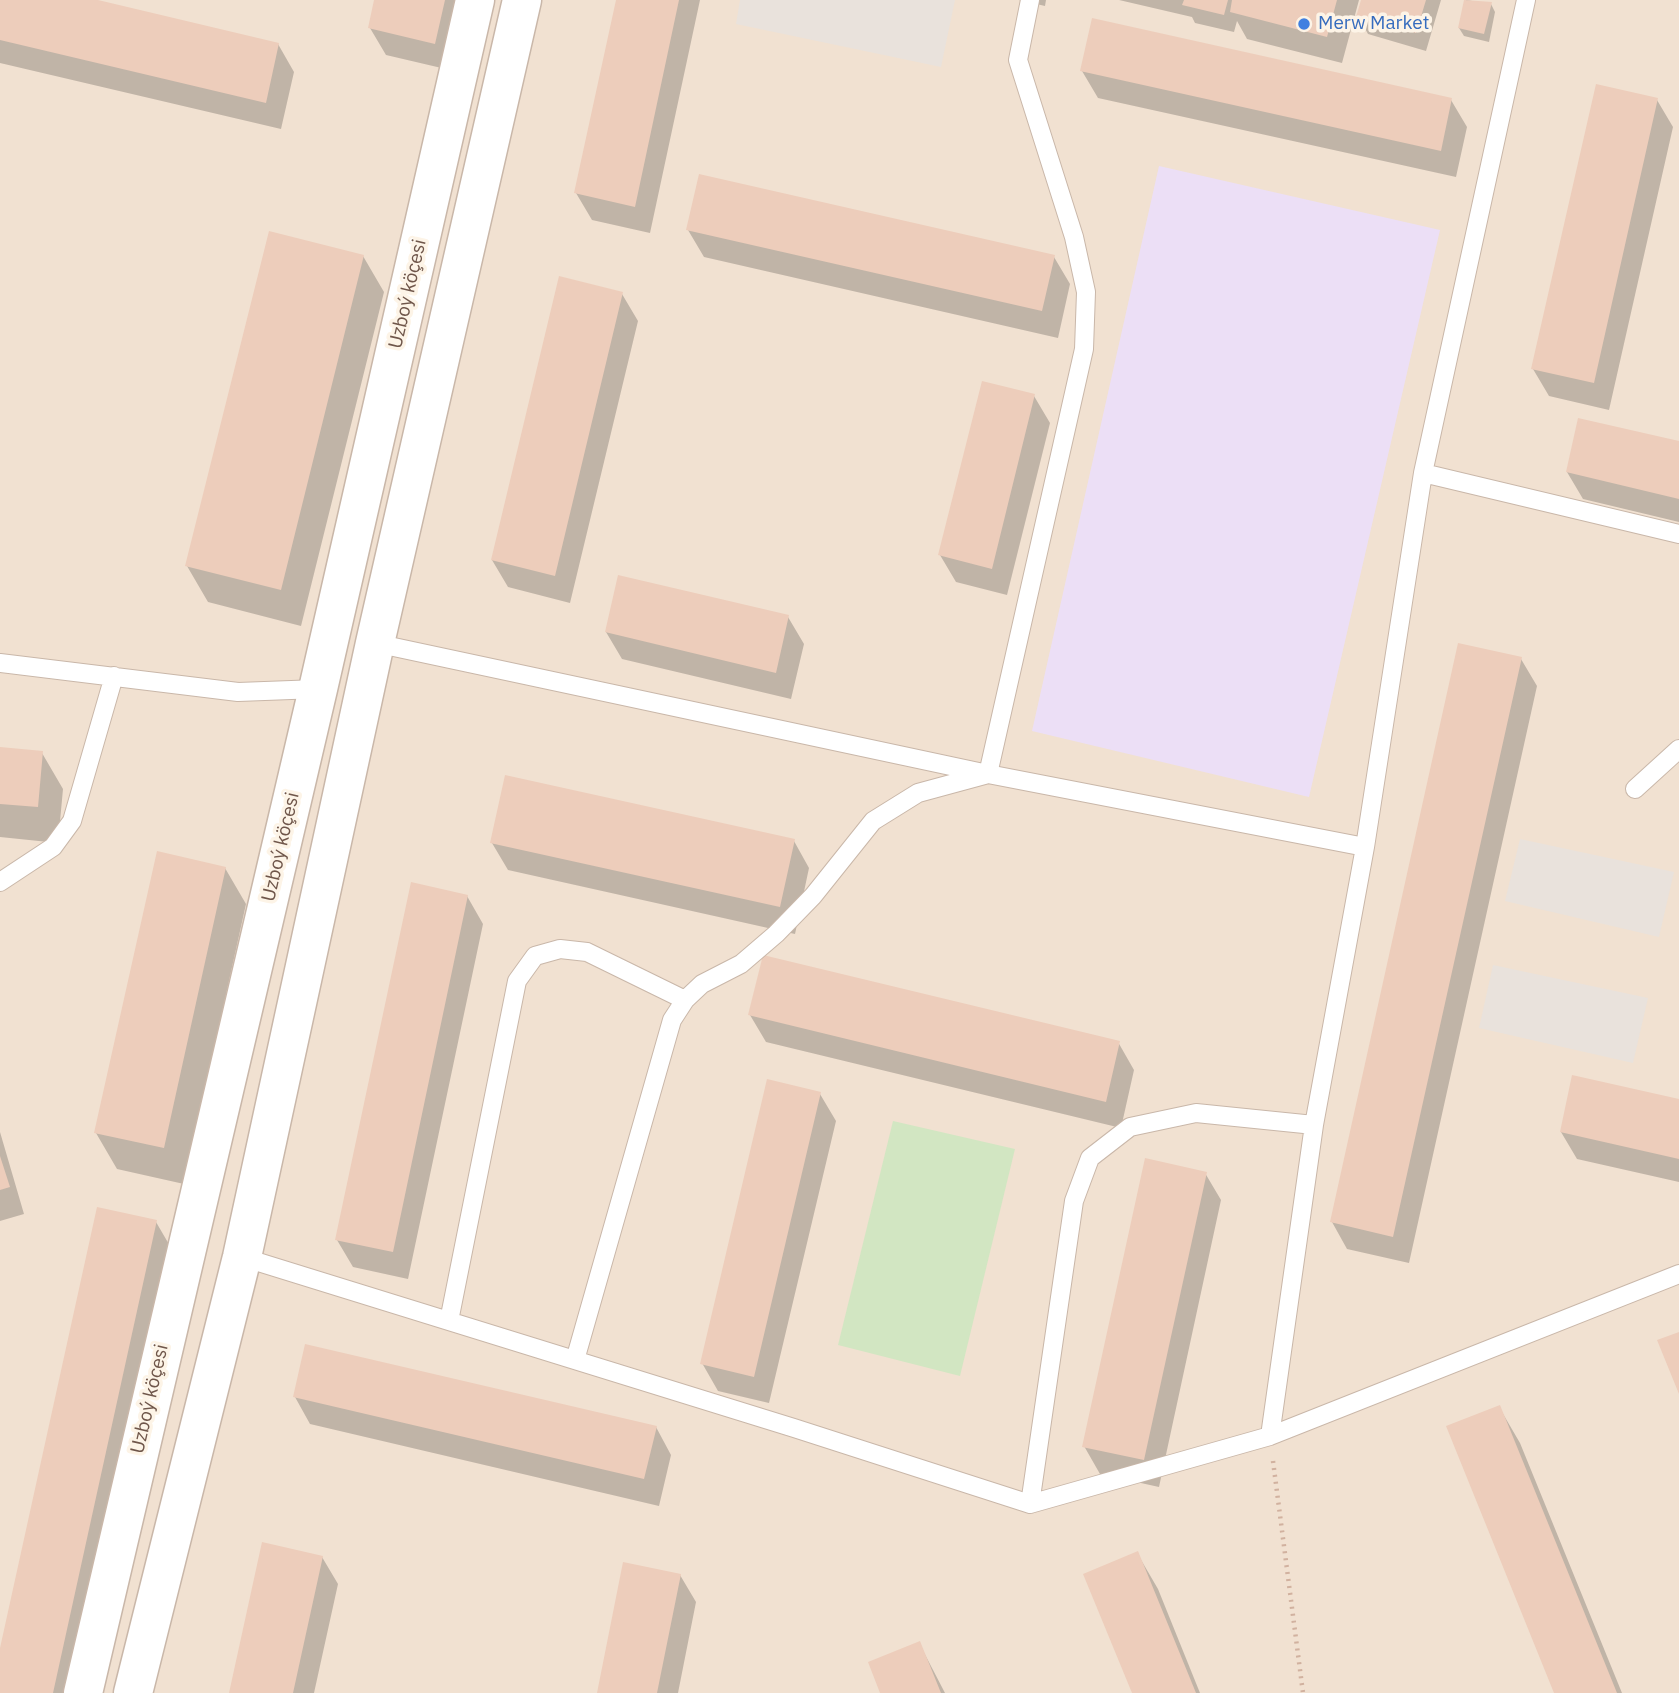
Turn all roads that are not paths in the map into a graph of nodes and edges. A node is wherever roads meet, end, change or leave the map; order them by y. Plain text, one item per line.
1 (475, 0) edge
2 (522, 0) edge
3 (1031, 0) edge
4 (1526, 0) edge
5 (1423, 473) junction
6 (1679, 534) edge
7 (375, 643) junction
8 (0, 663) edge
9 (114, 676) junction
10 (318, 689) junction
11 (1679, 749) edge
12 (988, 774) junction
13 (1635, 789) dead end
14 (1364, 847) junction
15 (0, 881) edge
16 (685, 1000) junction
17 (1314, 1125) junction
18 (242, 1257) junction
19 (1679, 1274) edge
20 (449, 1321) junction
21 (575, 1360) junction
22 (1270, 1436) junction
23 (1030, 1504) junction
24 (83, 1693) edge
25 (133, 1693) edge

1 - 10 street, Uzboý köçesi
2 - 7 street
3 - 12 lane
4 - 5 lane
5 - 6 lane
5 - 14 lane
7 - 12 lane
7 - 18 street
8 - 9 lane
9 - 10 lane
9 - 15 lane
10 - 24 street, Uzboý köçesi
11 - 13 lane
12 - 14 lane
12 - 16 lane
14 - 17 lane
16 - 20 lane
16 - 21 lane
17 - 22 lane
17 - 23 lane
18 - 20 lane
18 - 25 street
19 - 22 lane
20 - 21 lane
21 - 23 lane
22 - 23 lane

